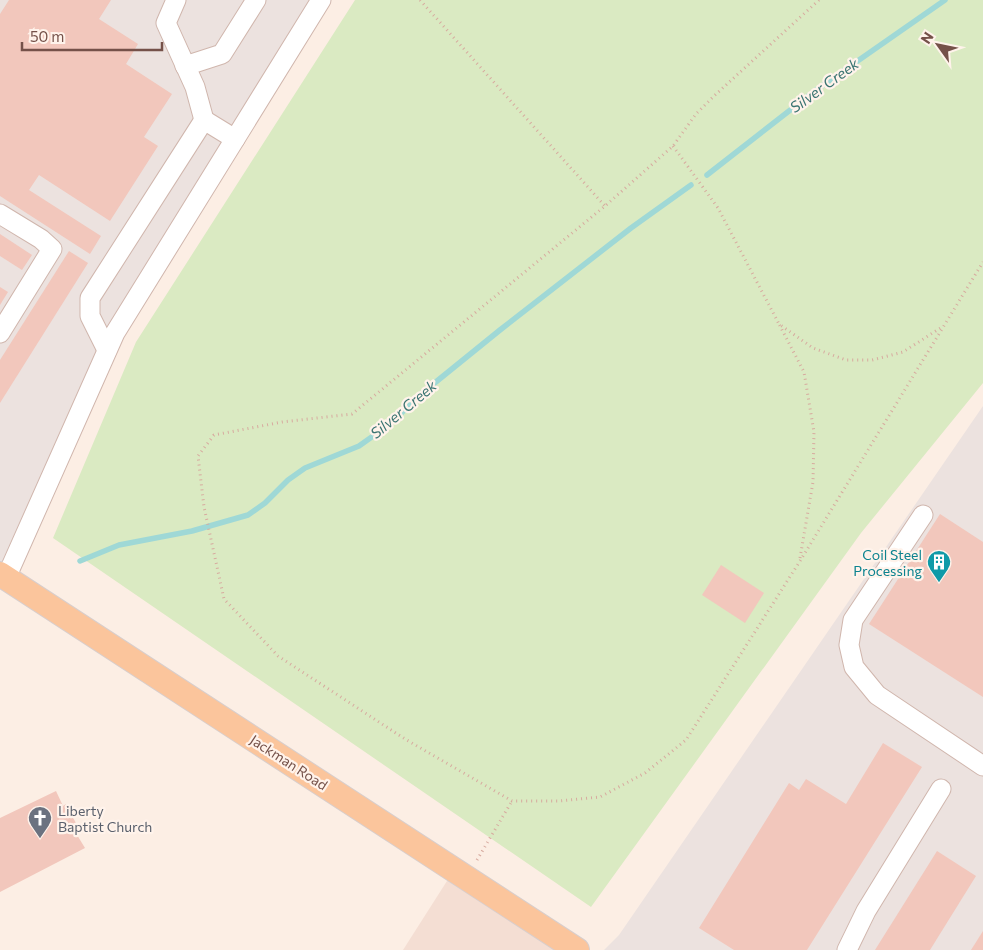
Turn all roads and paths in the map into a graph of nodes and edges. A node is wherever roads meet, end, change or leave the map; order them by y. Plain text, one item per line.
1 (176, 0) edge
2 (256, 0) edge
3 (321, 0) edge
4 (420, 0) edge
5 (819, 0) edge
6 (185, 66) junction
7 (204, 120) junction
8 (235, 139) junction
9 (673, 146) junction
10 (605, 206) junction
11 (0, 214) edge
12 (983, 262) edge
13 (779, 324) junction
14 (943, 327) junction
15 (0, 333) edge
16 (106, 350) junction
17 (924, 515) dead end
18 (800, 561) junction
19 (3, 576) edge
20 (983, 766) edge
21 (941, 790) dead end
22 (512, 800) junction
23 (467, 878) junction
24 (578, 950) edge
25 (847, 950) edge

1 - 6 lane
2 - 6 lane
3 - 8 lane
4 - 10 path
5 - 9 path
6 - 7 lane
7 - 8 lane
7 - 16 lane
8 - 16 lane
9 - 10 path
9 - 13 path
10 - 22 path
11 - 15 lane
12 - 14 path
13 - 14 path
13 - 18 path
14 - 18 path
16 - 19 lane
17 - 20 lane
18 - 22 path
19 - 23 main road, Jackman Road
21 - 25 lane
22 - 23 path
23 - 24 main road, Jackman Road

